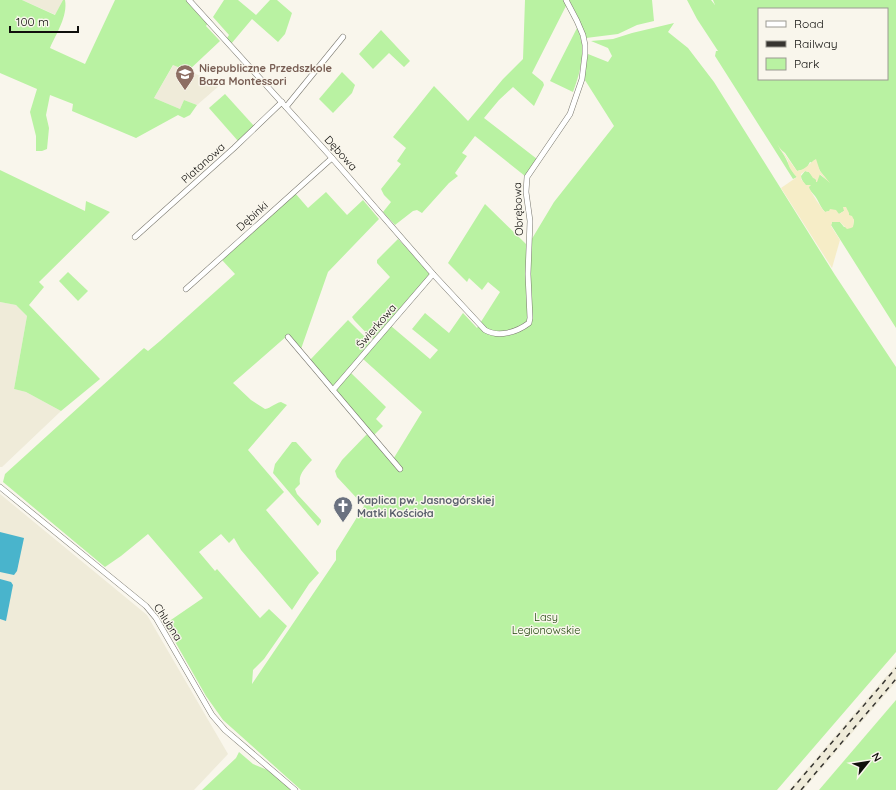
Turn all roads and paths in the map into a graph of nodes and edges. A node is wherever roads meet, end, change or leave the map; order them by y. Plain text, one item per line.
1 (189, 0) edge
2 (568, 2) edge
3 (343, 37) dead end
4 (284, 104) junction
5 (332, 158) junction
6 (135, 237) dead end
7 (433, 274) junction
8 (186, 289) dead end
9 (476, 321) joint
10 (288, 337) dead end
11 (333, 390) junction
12 (400, 469) dead end
13 (0, 487) edge
14 (295, 790) edge

1 - 4 street, Dębowa
2 - 9 street, Obrębowa
3 - 4 street, Platanowa
4 - 5 street, Dębowa
4 - 6 street, Platanowa
5 - 7 street, Dębowa
5 - 8 street, Dębinki
7 - 9 street, Dębowa
7 - 11 street, Świerkowa
10 - 11 street
11 - 12 street
13 - 14 street, Chlubna

